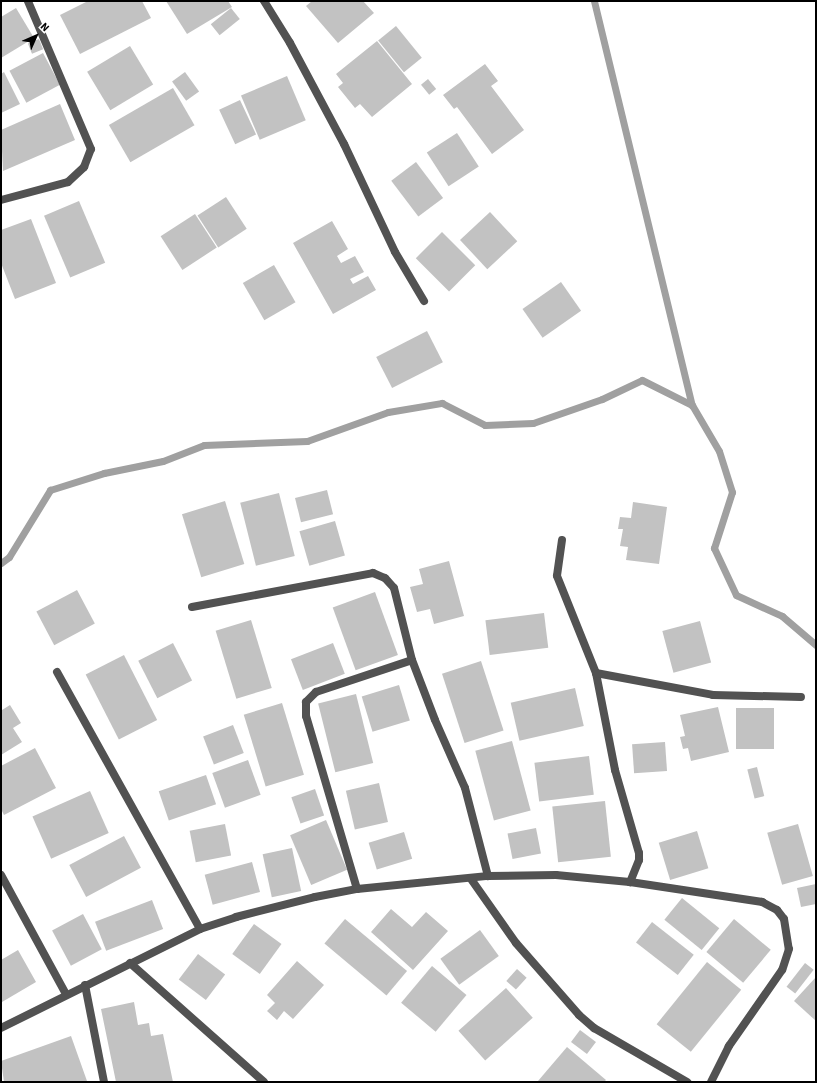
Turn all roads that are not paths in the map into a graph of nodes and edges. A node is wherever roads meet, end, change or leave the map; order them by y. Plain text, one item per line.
1 (28, 1) edge
2 (264, 1) edge
3 (1, 200) edge
4 (424, 301) dead end
5 (562, 540) dead end
6 (192, 607) dead end
7 (412, 660) junction
8 (57, 672) dead end
9 (596, 673) junction
10 (802, 697) dead end
11 (1, 875) edge
12 (488, 876) junction
13 (471, 879) junction
14 (630, 882) junction
15 (357, 889) junction
16 (200, 929) junction
17 (130, 963) junction
18 (85, 985) junction
19 (66, 994) junction
20 (1, 1028) edge
21 (104, 1082) edge
22 (264, 1082) edge
23 (687, 1082) edge
24 (711, 1082) edge

1 - 3 street
2 - 4 street
5 - 9 street
6 - 7 street
7 - 12 street
7 - 15 street
8 - 16 street
9 - 10 street
9 - 14 street
11 - 19 street
12 - 13 street
12 - 14 street
13 - 15 street
13 - 23 street
14 - 24 street
15 - 16 street
16 - 17 street
17 - 18 street
17 - 22 street
18 - 19 street
18 - 21 street
19 - 20 street

